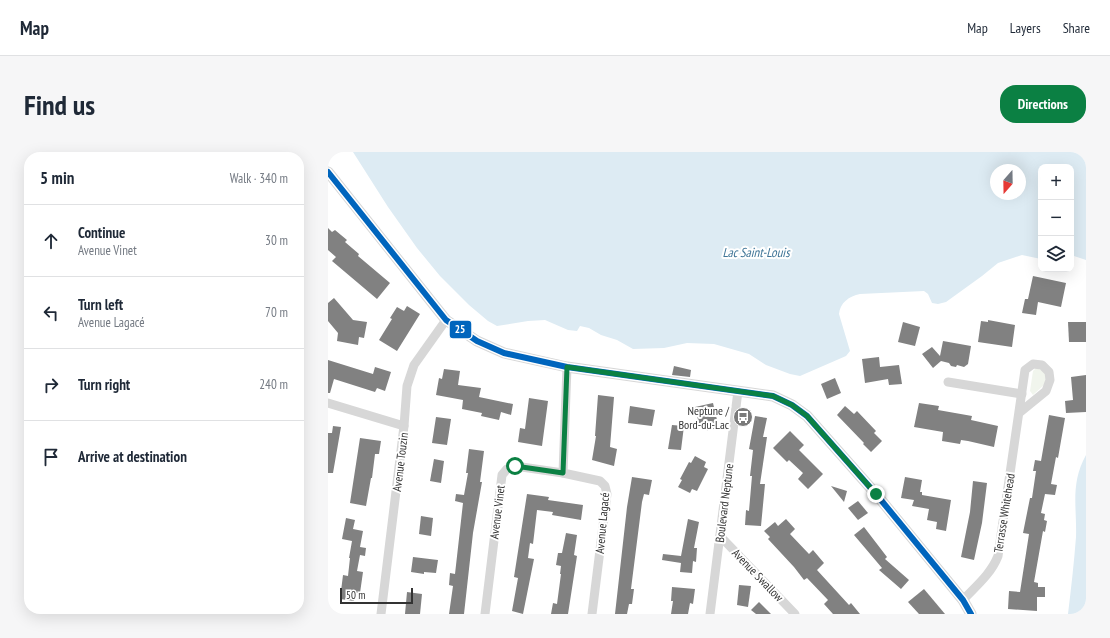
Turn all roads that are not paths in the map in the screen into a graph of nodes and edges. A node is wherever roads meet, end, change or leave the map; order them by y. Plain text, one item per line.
1 (328, 172) edge
2 (446, 320) junction
3 (567, 367) junction
4 (948, 382) dead end
5 (738, 391) junction
6 (1022, 394) junction
7 (328, 404) edge
8 (1019, 413) junction
9 (404, 426) junction
10 (563, 473) junction
11 (720, 536) junction
12 (963, 600) junction
13 (381, 614) edge
14 (485, 614) edge
15 (592, 614) edge
16 (710, 614) edge
17 (795, 614) edge
18 (971, 614) edge

1 - 2 street
2 - 3 street
2 - 9 street, Avenue Touzin
3 - 5 street
3 - 10 street
4 - 6 street
5 - 11 street, Boulevard Neptune
5 - 12 street
6 - 8 street, Terrasse Whitehead
6 - 8 street, Terrasse Whitehead
7 - 9 street
8 - 12 street, Terrasse Whitehead
9 - 13 street, Avenue Touzin
10 - 14 street, Avenue Vinet
10 - 15 street, Avenue Lagacé
11 - 16 street, Boulevard Neptune
11 - 17 street, Avenue Swallow
12 - 18 street

